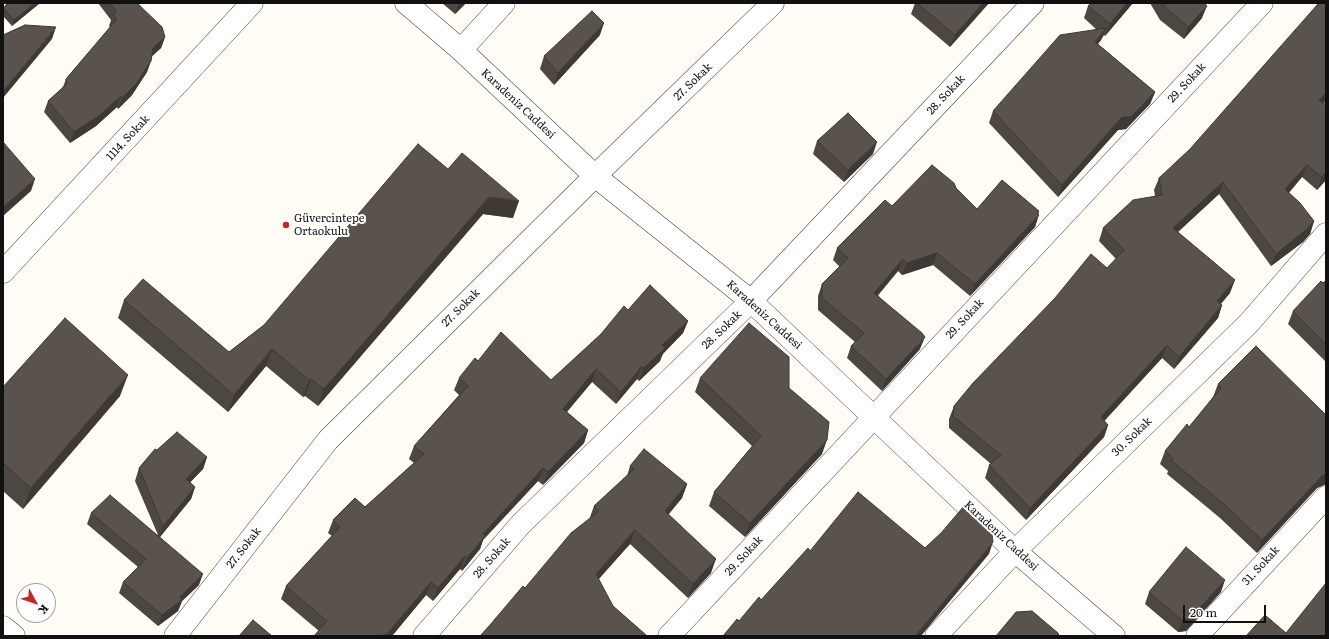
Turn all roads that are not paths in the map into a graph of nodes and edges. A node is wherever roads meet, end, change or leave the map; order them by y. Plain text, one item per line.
1 (252, 3) edge
2 (406, 3) edge
3 (504, 3) edge
4 (773, 3) edge
5 (1033, 3) edge
6 (1262, 3) edge
7 (461, 50) junction
8 (595, 176) junction
9 (1326, 234) edge
10 (3, 272) edge
11 (751, 302) junction
12 (874, 417) junction
13 (1326, 497) edge
14 (1015, 550) junction
15 (3, 627) edge
16 (14, 636) edge
17 (175, 636) edge
18 (424, 636) edge
19 (669, 636) edge
20 (936, 636) edge
21 (1114, 636) edge
22 (1196, 636) edge

1 - 10 street, 1114. Sokak
2 - 7 street, Karadeniz Caddesi
3 - 7 street
4 - 8 street, 27. Sokak
5 - 11 street, 28. Sokak
6 - 12 street, 29. Sokak
7 - 8 street, Karadeniz Caddesi
8 - 11 street, Karadeniz Caddesi
8 - 17 street, 27. Sokak
9 - 14 street, 30. Sokak
11 - 12 street, Karadeniz Caddesi
11 - 18 street, 28. Sokak
12 - 14 street, Karadeniz Caddesi
12 - 19 street, 29. Sokak
13 - 22 street, 31. Sokak
14 - 20 street, 30. Sokak
14 - 21 street, Karadeniz Caddesi
15 - 16 street

